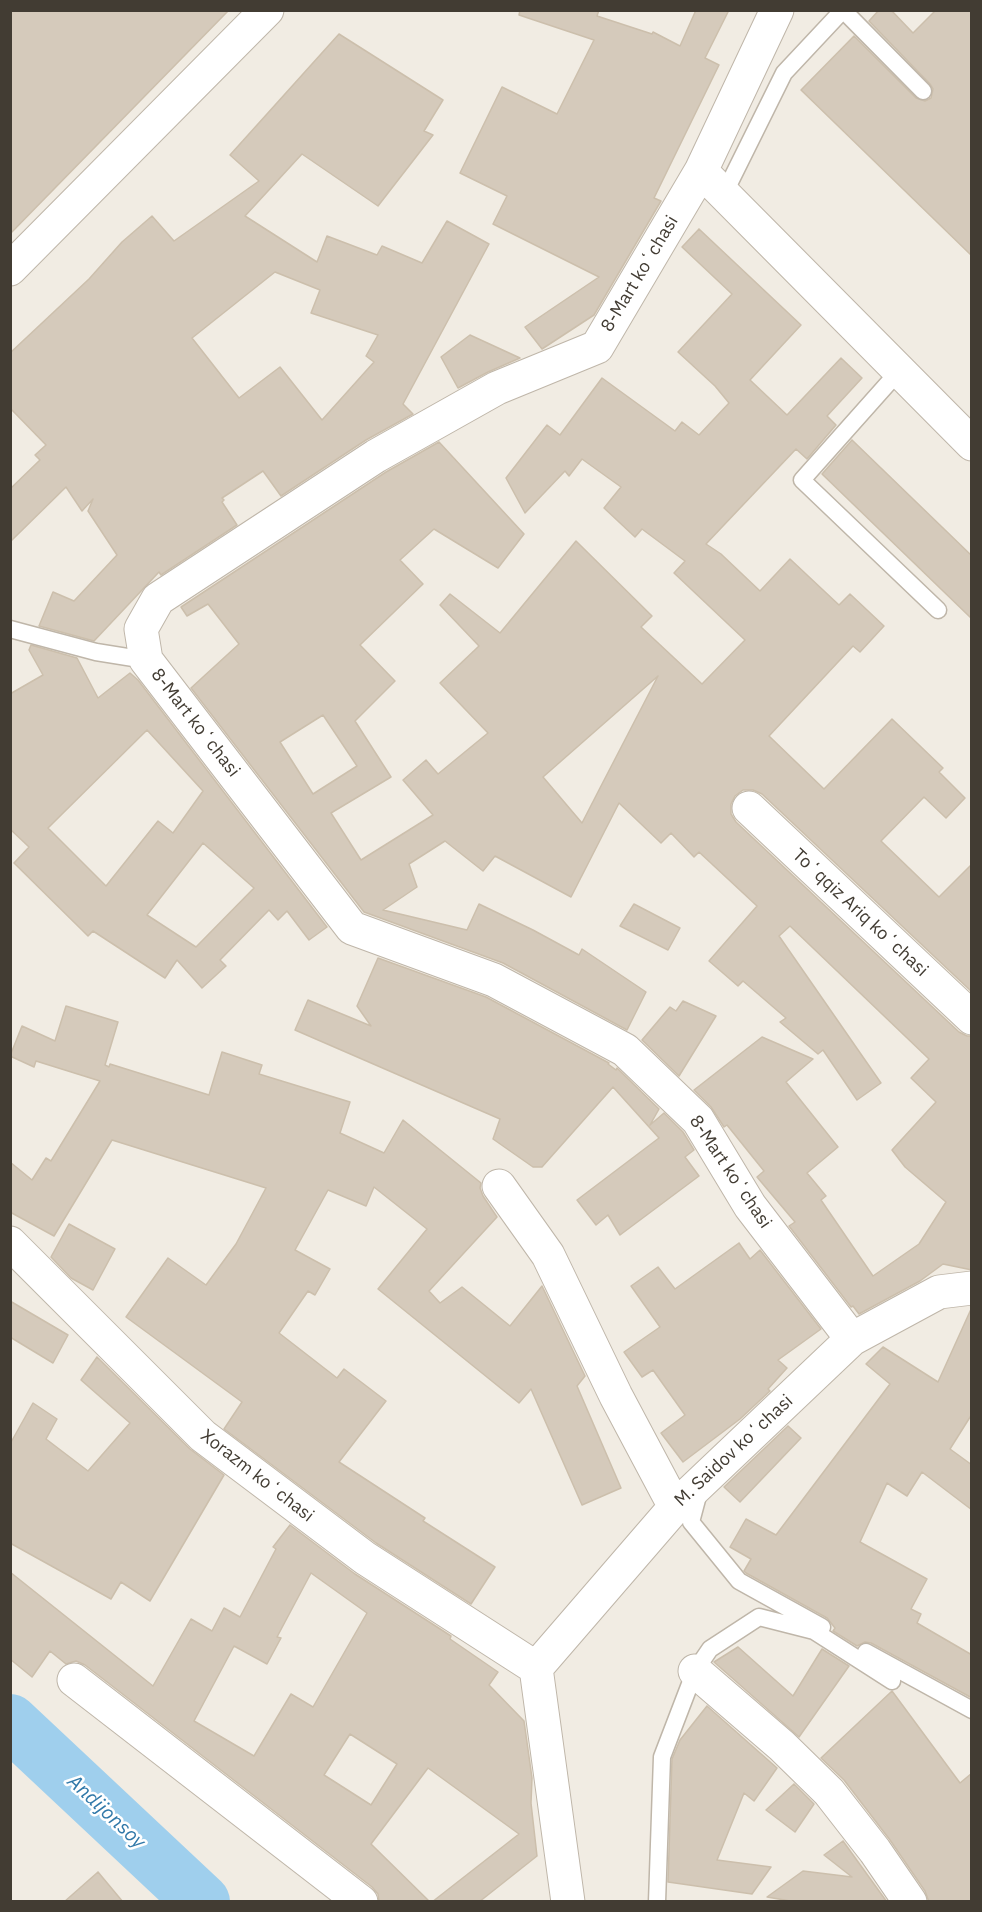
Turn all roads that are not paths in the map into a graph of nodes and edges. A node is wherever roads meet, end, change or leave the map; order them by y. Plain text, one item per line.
1 (267, 10) edge
2 (777, 10) edge
3 (843, 10) edge
4 (923, 91) dead end
5 (712, 182) junction
6 (10, 269) edge
7 (899, 370) junction
8 (972, 444) edge
9 (938, 610) dead end
10 (10, 629) edge
11 (146, 660) junction
12 (749, 808) dead end
13 (972, 1018) edge
14 (499, 1186) dead end
15 (10, 1243) edge
16 (972, 1288) edge
17 (852, 1339) junction
18 (702, 1483) junction
19 (675, 1507) junction
20 (536, 1668) junction
21 (694, 1671) junction
22 (74, 1680) dead end
23 (892, 1681) dead end
24 (972, 1710) edge
25 (361, 1902) edge
26 (568, 1902) edge
27 (657, 1902) edge
28 (910, 1902) edge

1 - 6 street
2 - 5 street, 8-Mart koʻchasi
3 - 4 lane
3 - 5 lane
5 - 7 street
5 - 11 street, 8-Mart koʻchasi
7 - 8 street
7 - 9 lane
10 - 11 lane
11 - 17 street, 8-Mart koʻchasi
12 - 13 street, Toʻqqiz Ariq koʻchasi
14 - 19 street
15 - 20 street, Xorazm koʻchasi
16 - 17 street, M. Saidov koʻchasi
17 - 18 street, M. Saidov koʻchasi
18 - 19 street, M. Saidov koʻchasi
18 - 24 lane
19 - 20 street, M. Saidov koʻchasi
20 - 26 street
21 - 23 lane
21 - 27 lane
21 - 28 street
22 - 25 street

